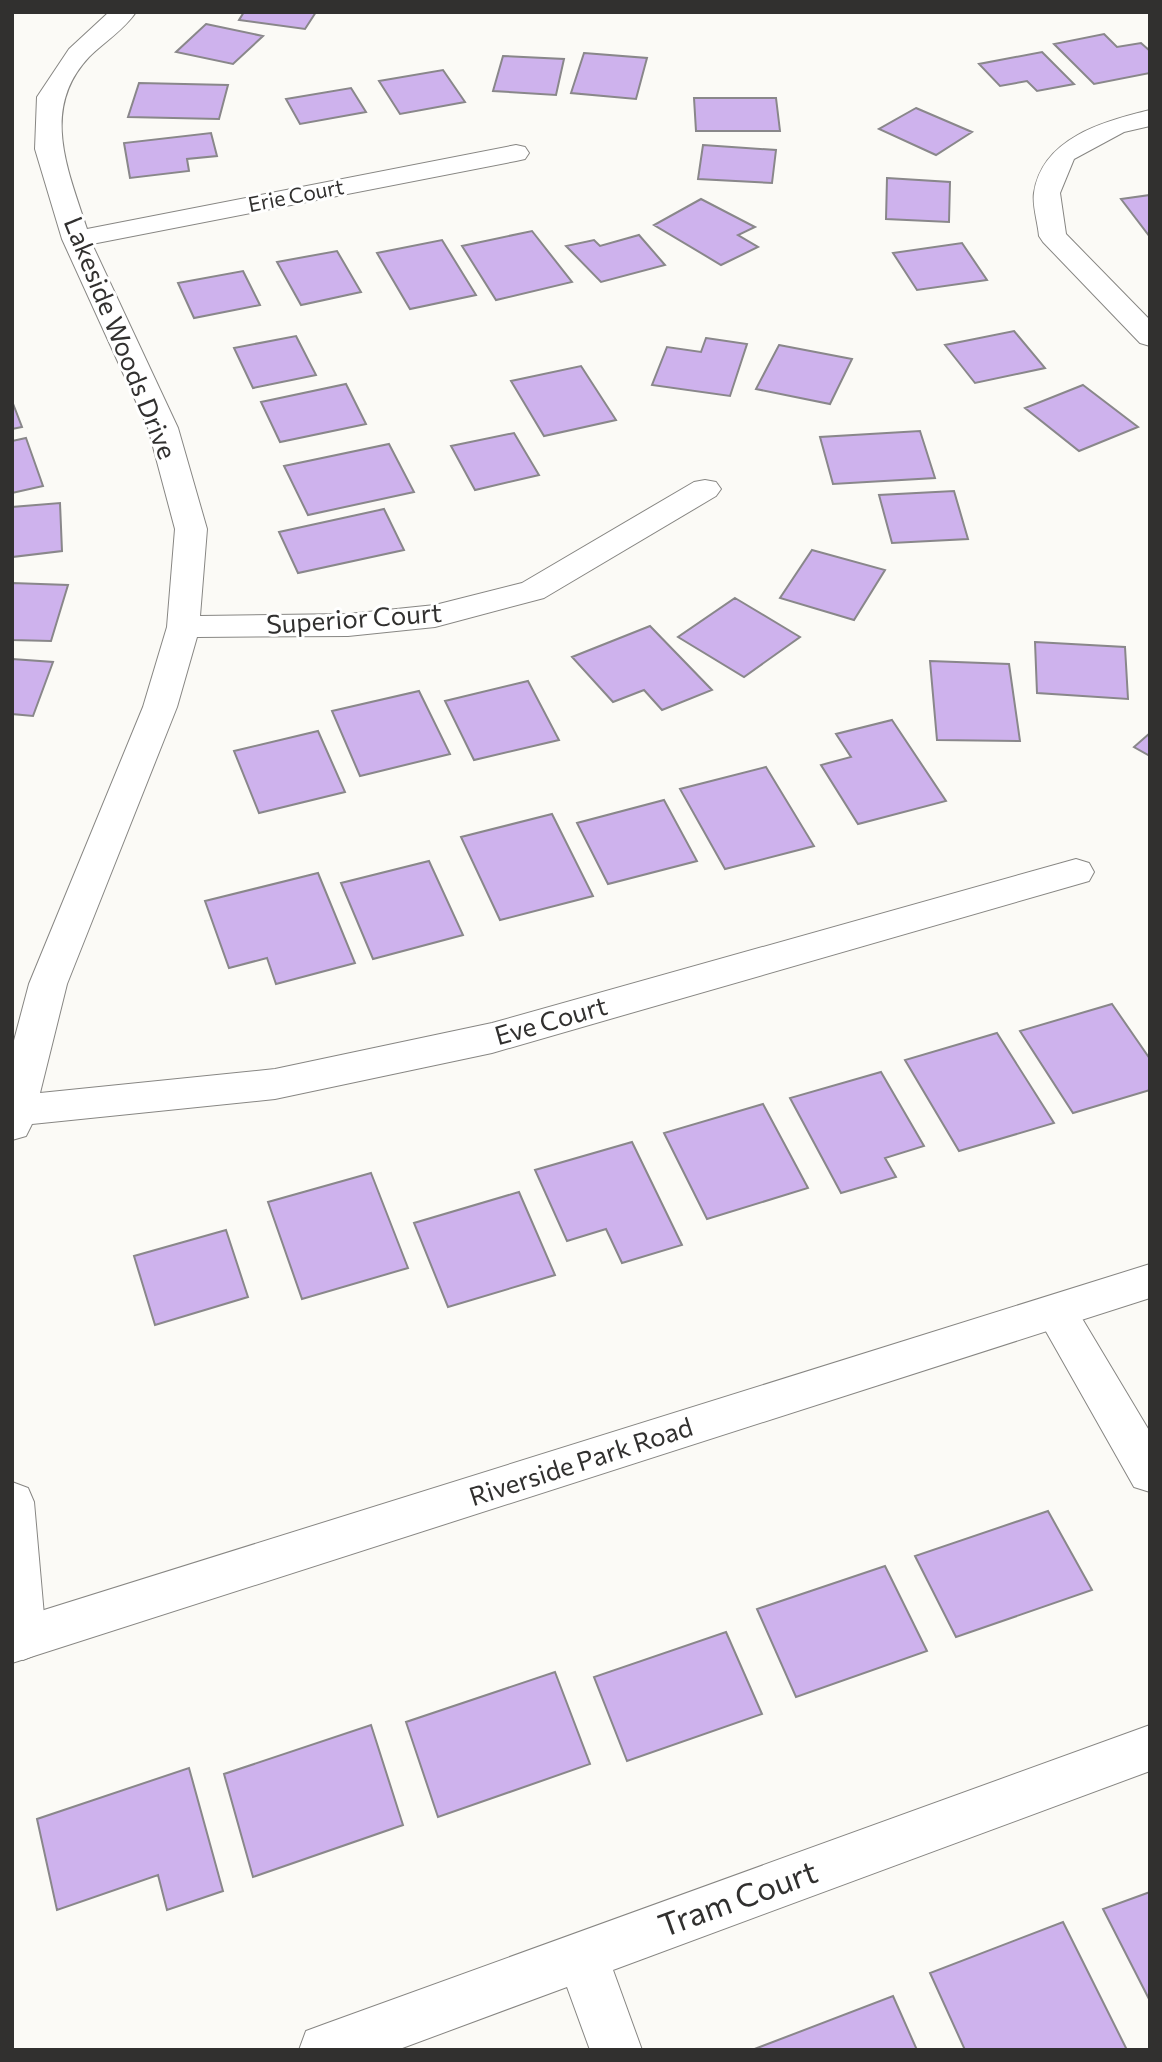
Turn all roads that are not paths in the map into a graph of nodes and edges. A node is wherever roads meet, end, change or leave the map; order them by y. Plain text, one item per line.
1 (124, 12) edge
2 (1150, 118) edge
3 (516, 153) dead end
4 (76, 239) junction
5 (1150, 337) edge
6 (705, 489) dead end
7 (183, 627) junction
8 (1076, 873) dead end
9 (13, 1118) edge
10 (1150, 1281) edge
11 (1056, 1312) junction
12 (1150, 1473) edge
13 (12, 1502) edge
14 (18, 1640) edge
15 (1150, 1748) edge
16 (582, 1956) junction
17 (325, 2050) edge
18 (616, 2050) edge

1 - 4 street, Lakeside Woods Drive
2 - 5 street
3 - 4 street, Erie Court
4 - 7 street, Lakeside Woods Drive
6 - 7 street, Superior Court
7 - 9 street, Lakeside Woods Drive
8 - 9 street, Eve Court
10 - 11 street, Riverside Park Road
11 - 12 street
11 - 14 street, Riverside Park Road
13 - 14 street
15 - 16 street, Tram Court
16 - 17 street, Tram Court
16 - 18 street

